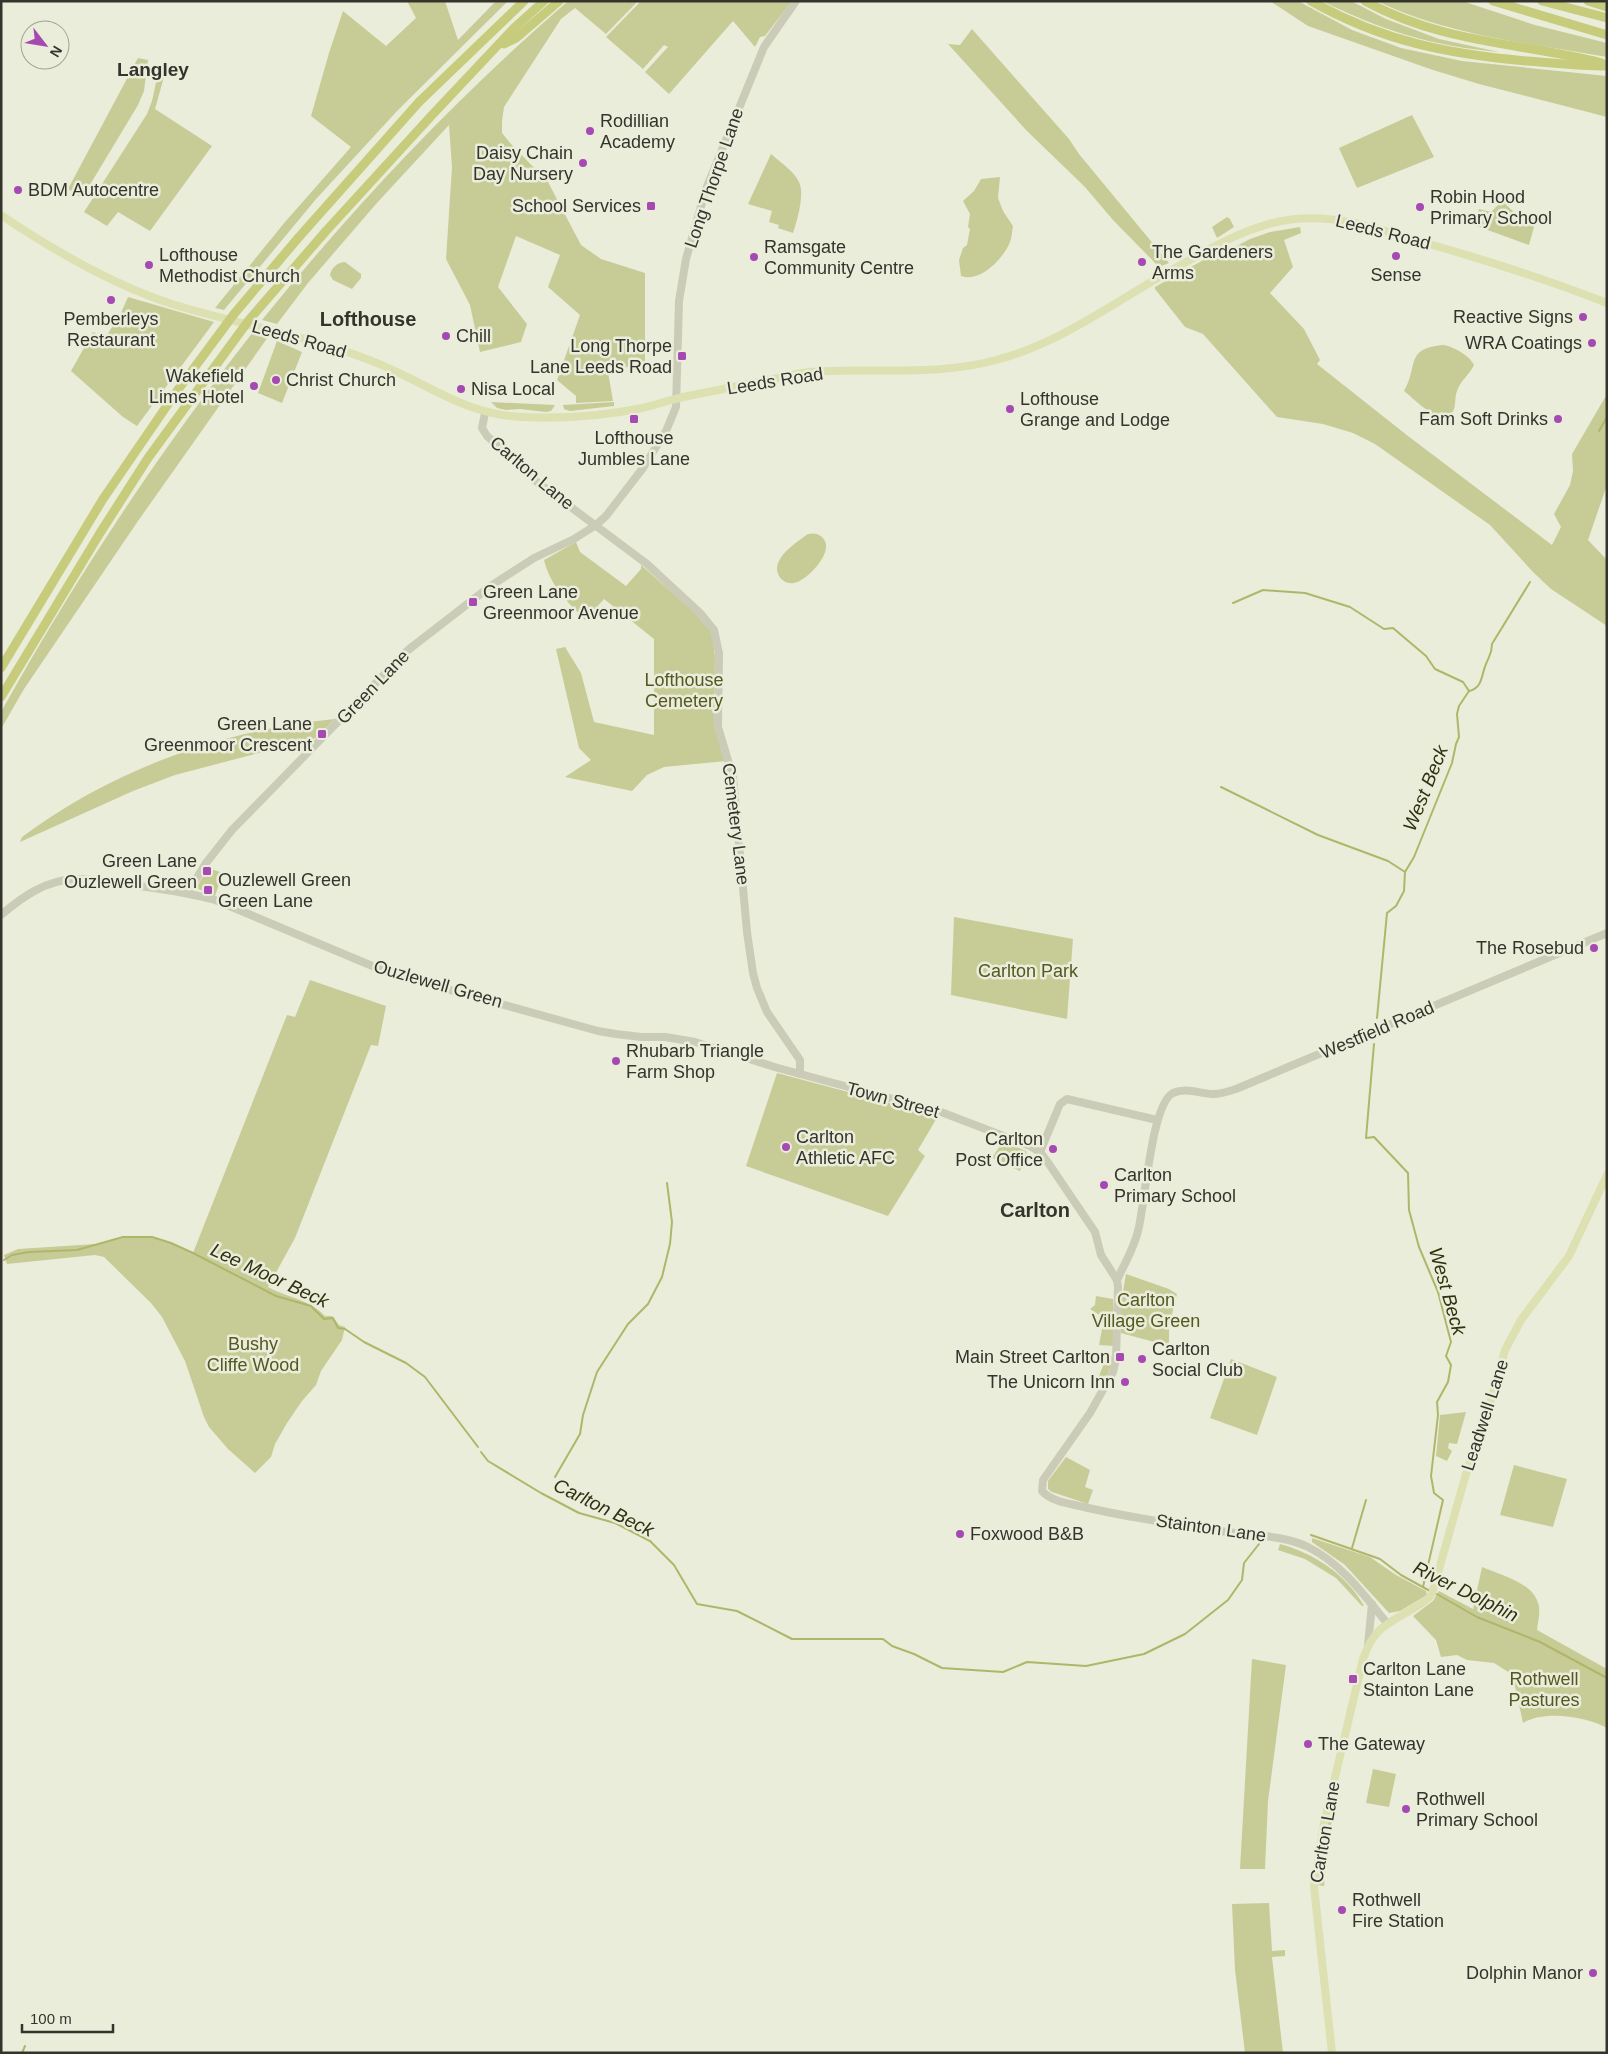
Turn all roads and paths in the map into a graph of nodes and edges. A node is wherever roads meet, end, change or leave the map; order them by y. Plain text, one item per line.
1 (524, 1) edge
2 (544, 1) edge
3 (559, 1) edge
4 (796, 1) edge
5 (1311, 1) edge
6 (1365, 1) edge
7 (1493, 1) edge
8 (1542, 1) edge
9 (1588, 1) edge
10 (1607, 7) edge
11 (1607, 18) edge
12 (1607, 34) edge
13 (498, 47) junction
14 (1607, 65) edge
15 (1, 215) edge
16 (1607, 303) edge
17 (678, 398) junction
18 (485, 413) junction
19 (596, 525) junction
20 (1, 668) edge
21 (1, 697) edge
22 (188, 892) junction
23 (1, 915) edge
24 (1607, 933) edge
25 (800, 1074) junction
26 (1157, 1120) junction
27 (1040, 1152) junction
28 (1607, 1175) edge
29 (1117, 1280) junction
30 (1372, 1604) junction
31 (1387, 1623) junction
32 (1368, 1645) junction
33 (1332, 2053) edge

1 - 20 highway
2 - 13 highway
3 - 13 highway
4 - 17 street, Long Thorpe Lane
5 - 14 highway
6 - 14 highway
7 - 12 highway
8 - 11 highway
9 - 10 highway
13 - 21 highway
15 - 18 main road, Leeds Road
16 - 17 main road, Leeds Road
17 - 18 main road, Leeds Road
17 - 19 street, Long Thorpe Lane
18 - 19 street, Carlton Lane
19 - 22 street, Green Lane
19 - 25 street, Cemetery Lane
22 - 23 street, Ouzlewell Green
22 - 25 street, Ouzlewell Green
24 - 26 street, Westfield Road
25 - 27 street, Town Street
26 - 27 street
26 - 29 street
27 - 29 street
28 - 31 main road, Leadwell Lane
29 - 30 street, Stainton Lane
30 - 31 street, Stainton Lane
30 - 32 street
31 - 32 main road, Leadwell Lane
32 - 33 main road, Carlton Lane

